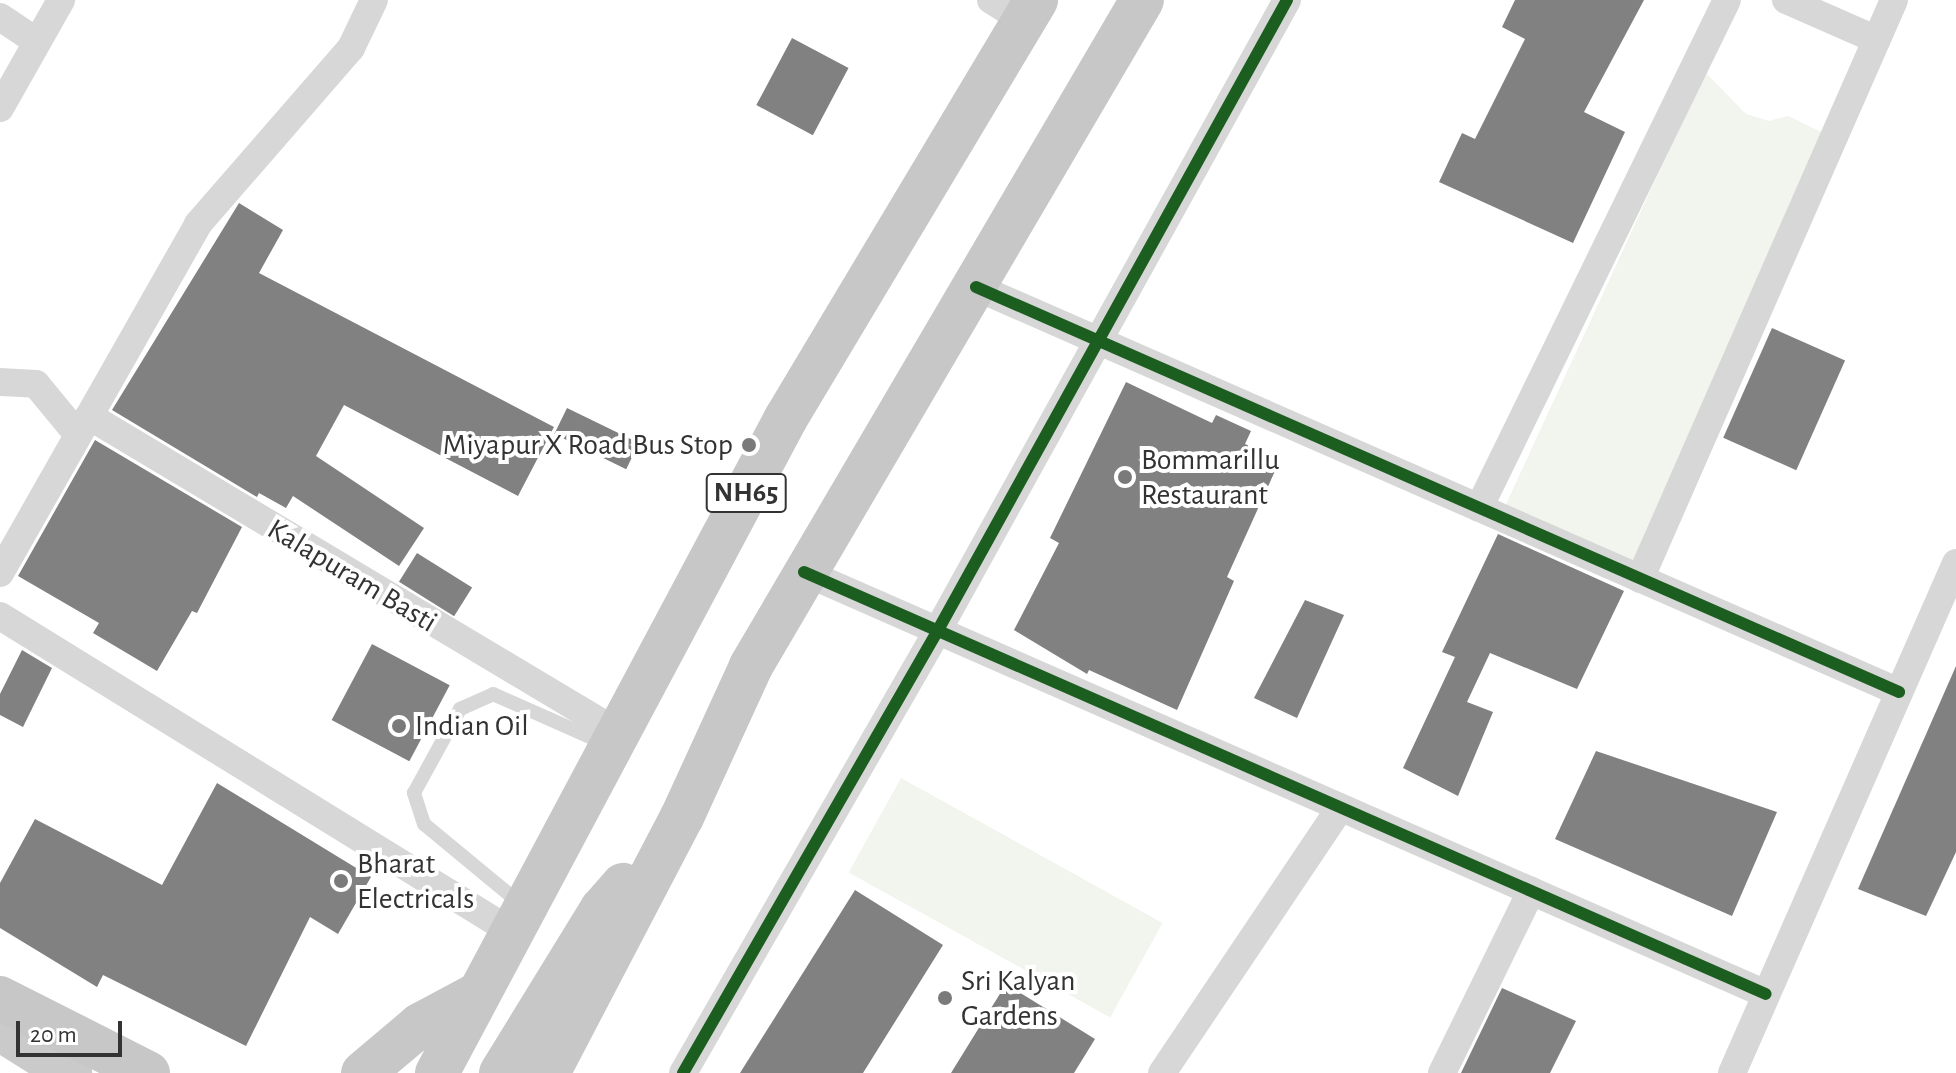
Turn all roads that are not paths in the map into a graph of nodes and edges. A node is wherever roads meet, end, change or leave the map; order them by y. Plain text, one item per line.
1 (61, 0) edge
2 (374, 0) edge
3 (1142, 0) edge
4 (1287, 0) edge
5 (1727, 0) edge
6 (1786, 0) edge
7 (1894, 0) edge
8 (1017, 7) edge
9 (0, 17) edge
10 (1877, 40) junction
11 (36, 41) junction
12 (0, 108) edge
13 (976, 287) junction
14 (1098, 341) junction
15 (0, 382) edge
16 (84, 426) junction
17 (1479, 508) junction
18 (1956, 563) edge
19 (804, 572) junction
20 (0, 573) edge
21 (1640, 579) junction
22 (0, 616) edge
23 (938, 630) junction
24 (1899, 692) junction
25 (614, 739) junction
26 (1339, 810) junction
27 (682, 817) junction
28 (1531, 891) junction
29 (516, 918) junction
30 (1766, 994) junction
31 (474, 996) junction
32 (0, 998) edge
33 (0, 1029) edge
34 (70, 1073) edge
35 (148, 1073) edge
36 (363, 1073) edge
37 (437, 1073) edge
38 (501, 1073) edge
39 (548, 1073) edge
40 (683, 1073) edge
41 (1162, 1073) edge
42 (1442, 1073) edge
43 (1732, 1073) edge

1 - 11 street
2 - 16 street
3 - 13 highway, NH65
4 - 14 street
5 - 17 street
6 - 10 street
7 - 10 street
8 - 25 highway, NH65
9 - 11 street
10 - 21 street
11 - 12 street
13 - 14 street
13 - 19 highway, NH65
14 - 17 street
14 - 23 street
15 - 16 street, Kalapuram Basti
16 - 20 street
16 - 25 street, Kalapuram Basti
17 - 21 street
18 - 24 street
19 - 23 street
19 - 27 highway, NH65
21 - 24 street
22 - 29 street
23 - 26 street
23 - 40 street
24 - 30 street
25 - 29 highway, NH65
25 - 29 lane
26 - 28 street
26 - 41 street
27 - 38 highway
27 - 39 highway, NH65
28 - 30 street
28 - 42 street
29 - 31 highway, NH65
30 - 43 street
31 - 36 highway
31 - 37 highway, NH65
32 - 35 highway
33 - 34 main road

